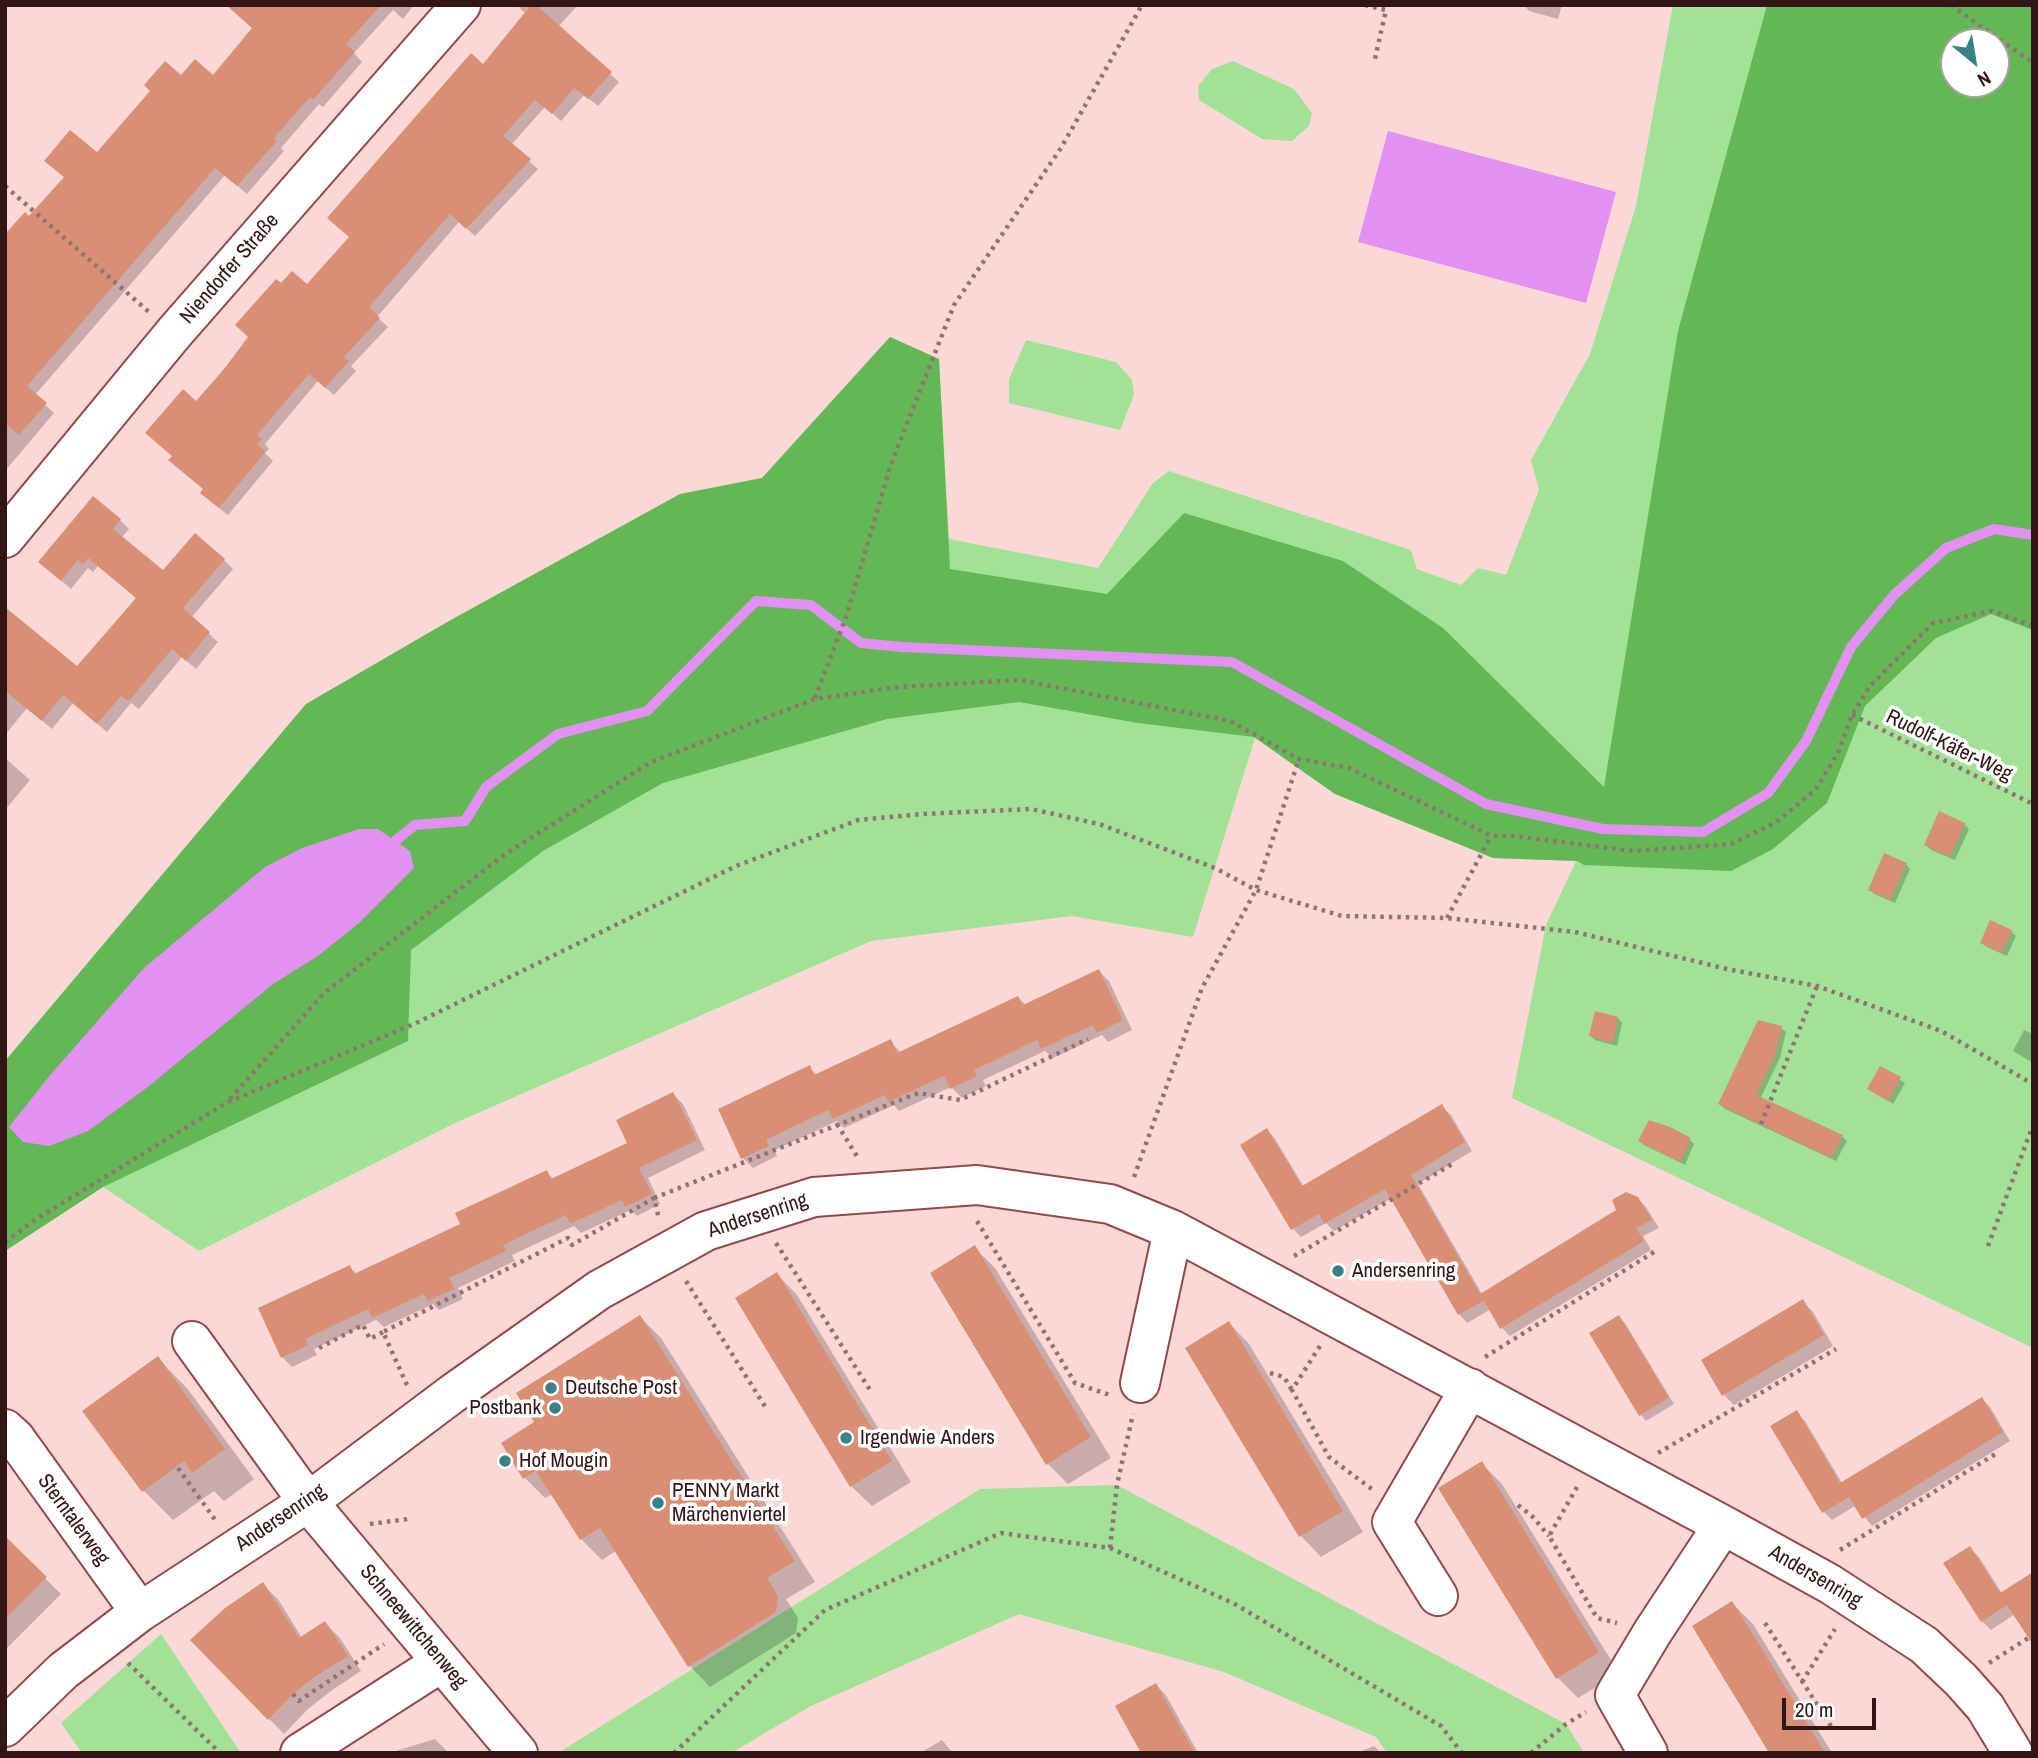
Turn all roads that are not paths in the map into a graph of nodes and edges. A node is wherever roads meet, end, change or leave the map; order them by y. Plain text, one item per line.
1 (461, 5) edge
2 (5, 538) edge
3 (1172, 1230) junction
4 (192, 1341) dead end
5 (1140, 1383) road end
6 (1461, 1383) junction
7 (5, 1429) edge
8 (307, 1502) junction
9 (1723, 1525) junction
10 (1438, 1596) dead end
11 (140, 1612) junction
12 (442, 1662) junction
13 (5, 1727) edge
14 (2019, 1745) edge
15 (300, 1753) edge
16 (518, 1753) edge
17 (1648, 1753) edge

1 - 2 street, Niendorfer Straße
3 - 5 street
3 - 6 street, Andersenring
3 - 8 street, Andersenring
4 - 8 street, Schneewittchenweg
6 - 9 street, Andersenring
6 - 10 street
7 - 11 street, Sterntalerweg
8 - 11 street, Andersenring
8 - 12 street, Schneewittchenweg
9 - 14 street, Andersenring
9 - 17 street
11 - 13 street, Andersenring
12 - 15 street
12 - 16 street, Schneewittchenweg

